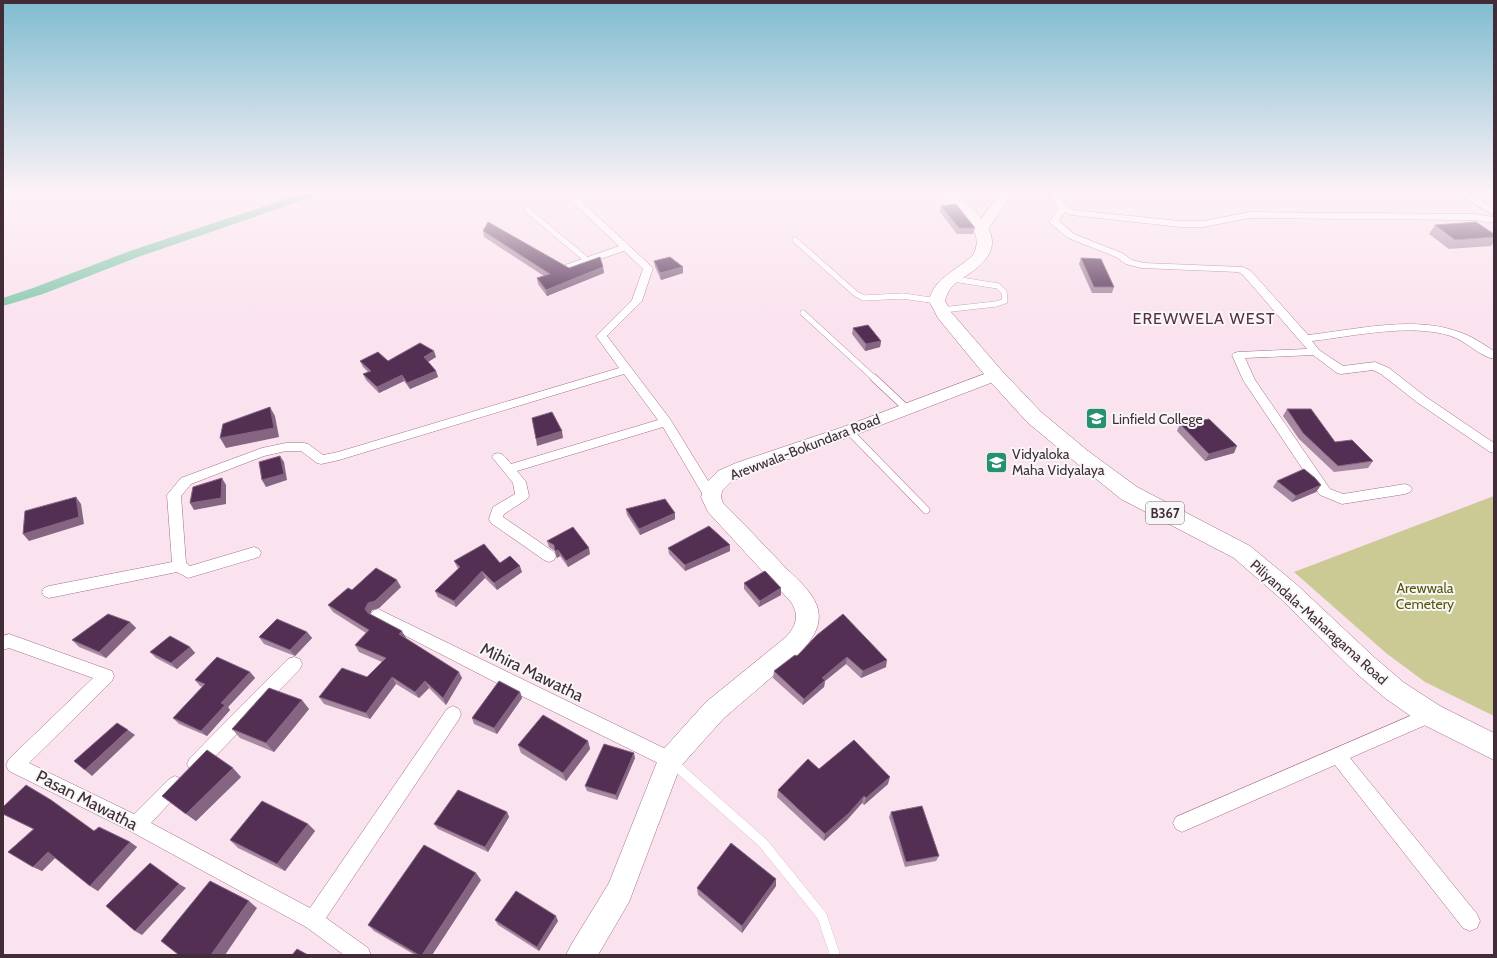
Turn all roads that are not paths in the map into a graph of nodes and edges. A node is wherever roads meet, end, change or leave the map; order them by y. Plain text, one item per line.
1 (558, 236) edge
2 (613, 236) edge
3 (983, 236) edge
4 (1071, 236) edge
5 (795, 240) dead end
6 (626, 248) junction
7 (587, 260) junction
8 (568, 267) edge
9 (954, 278) junction
10 (940, 306) junction
11 (803, 313) dead end
12 (1305, 339) junction
13 (1315, 352) junction
14 (1494, 356) edge
15 (627, 369) junction
16 (995, 375) junction
17 (906, 408) junction
18 (666, 422) junction
19 (849, 431) junction
20 (1494, 449) edge
21 (498, 457) dead end
22 (508, 469) junction
23 (1405, 489) dead end
24 (711, 497) junction
25 (926, 510) dead end
26 (254, 553) dead end
27 (549, 556) dead end
28 (179, 566) junction
29 (49, 592) dead end
30 (378, 615) dead end
31 (3, 643) edge
32 (294, 664) dead end
33 (453, 714) dead end
34 (1431, 715) junction
35 (1494, 747) edge
36 (1337, 755) junction
37 (670, 760) junction
38 (1182, 822) dead end
39 (136, 825) junction
40 (313, 920) junction
41 (1470, 921) dead end
42 (361, 955) edge
43 (581, 955) edge
44 (835, 955) edge

1 - 7 lane
2 - 6 street
3 - 9 main road
4 - 12 street
5 - 10 lane
6 - 7 street
6 - 15 street
7 - 8 street
9 - 10 main road
9 - 10 lane
10 - 16 main road, Piliyandala-Maharagama Road / B367
11 - 17 lane
12 - 13 street
12 - 14 street
13 - 20 street
13 - 23 street
15 - 18 street
15 - 28 street
16 - 17 street, Arewwala-Bokundara Road
16 - 34 main road, Piliyandala-Maharagama Road / B367
17 - 19 street, Arewwala-Bokundara Road
18 - 22 street
18 - 24 street
19 - 24 street, Arewwala-Bokundara Road
19 - 25 lane
21 - 22 street
22 - 27 street
24 - 37 street
26 - 28 street
28 - 29 street
30 - 37 street, Mihira Mawatha
31 - 39 street, Pasan Mawatha
32 - 39 street
33 - 40 street
34 - 35 main road, Piliyandala-Maharagama Road / B367
34 - 36 street
36 - 38 street
36 - 41 street
37 - 43 street
37 - 44 lane
39 - 40 street, Pasan Mawatha
40 - 42 street, Pasan Mawatha

